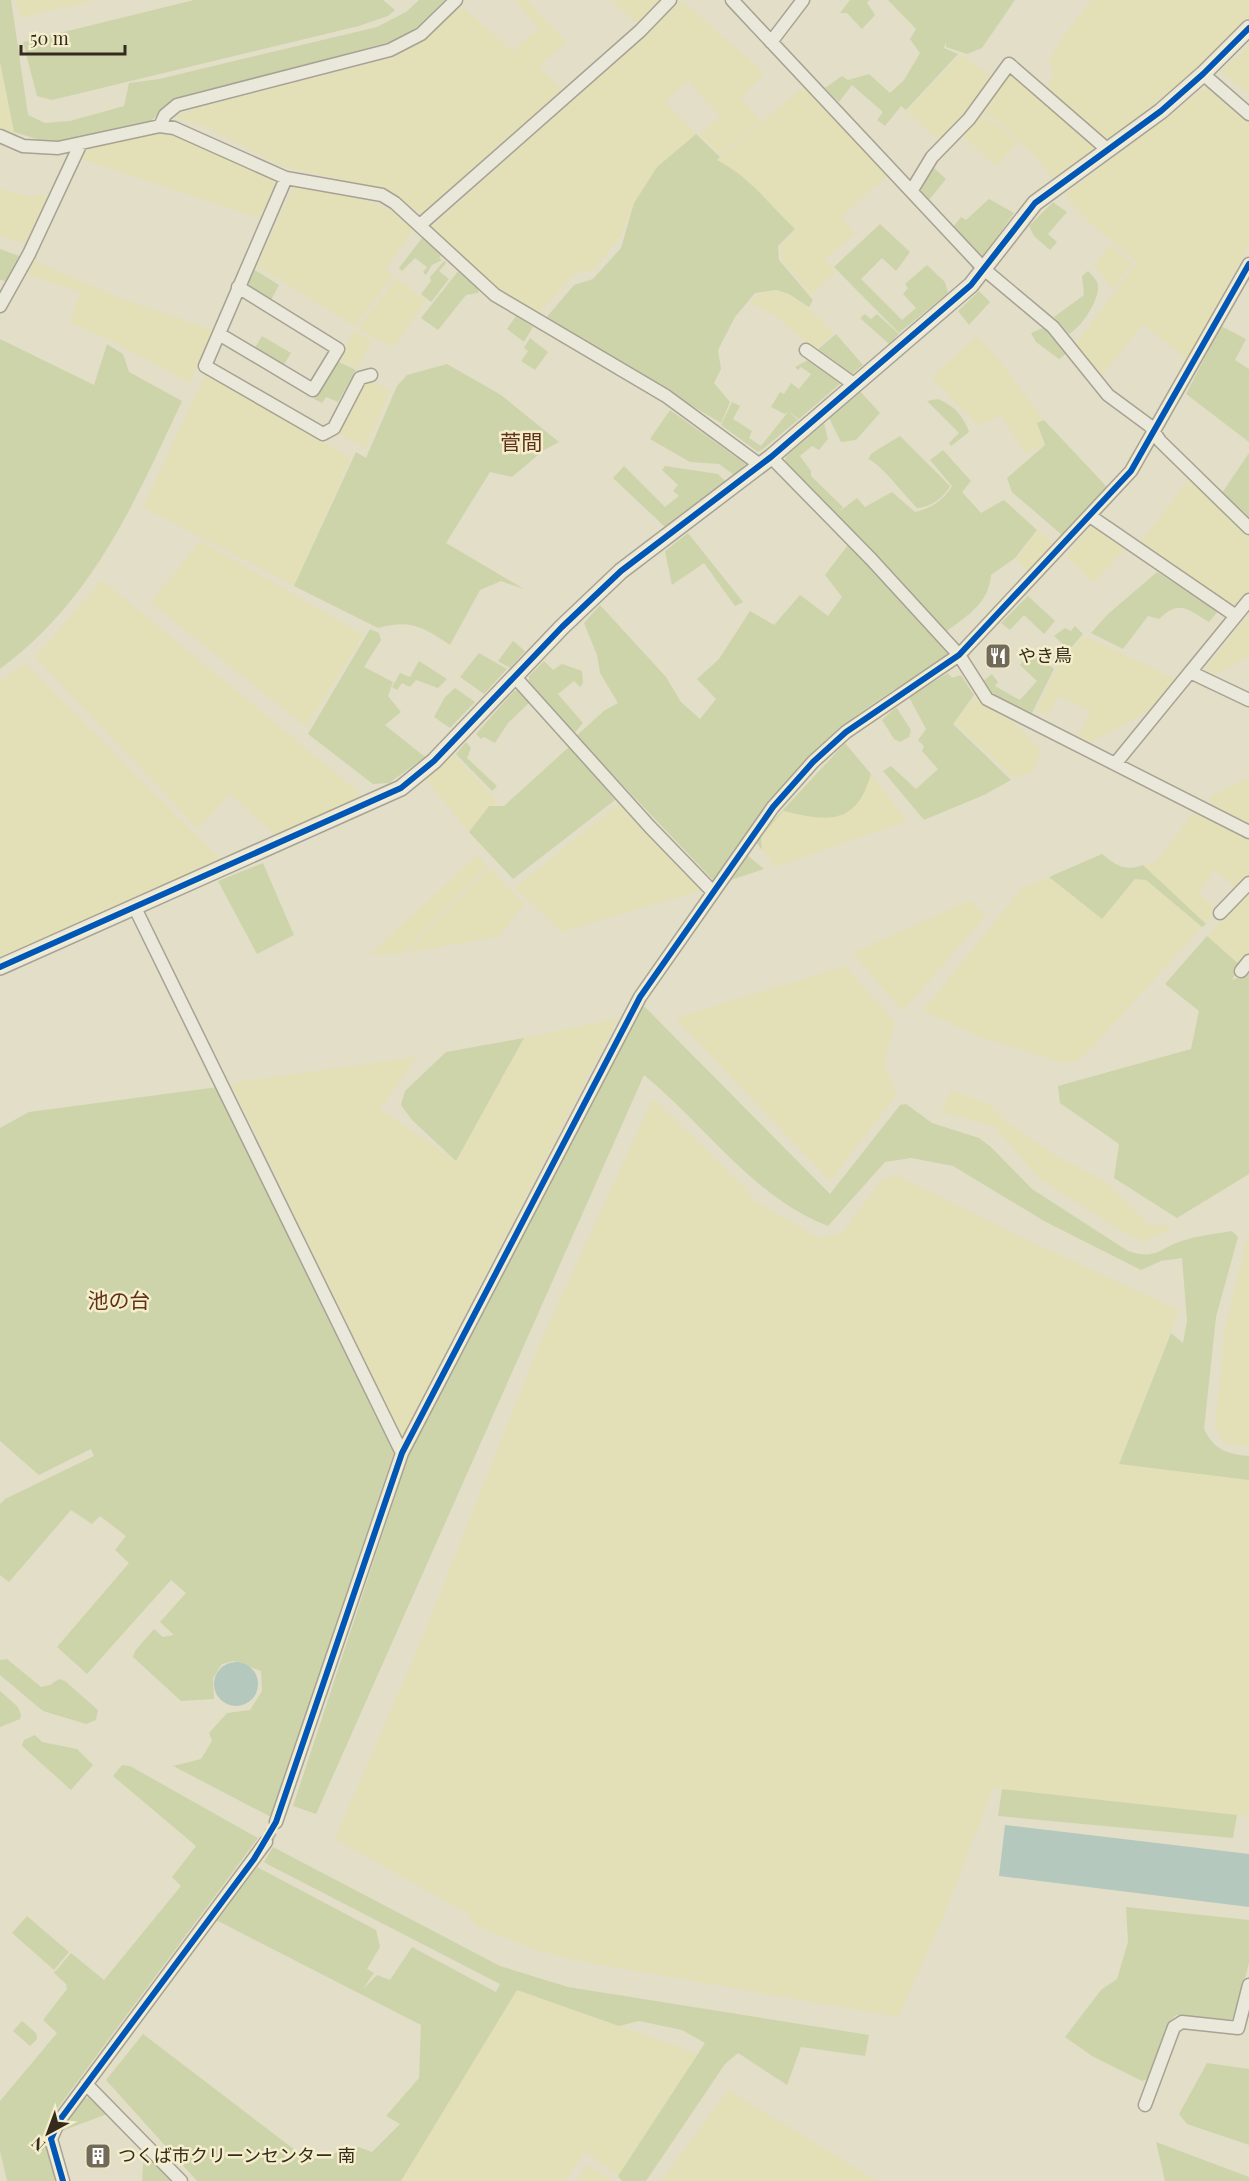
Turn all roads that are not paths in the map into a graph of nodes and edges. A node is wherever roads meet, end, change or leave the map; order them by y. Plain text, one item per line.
1 (456, 0) edge
2 (670, 0) edge
3 (732, 0) edge
4 (803, 0) edge
5 (1249, 28) edge
6 (771, 42) junction
7 (1203, 74) junction
8 (1249, 114) edge
9 (160, 126) junction
10 (0, 136) edge
11 (80, 145) junction
12 (1108, 150) junction
13 (286, 178) junction
14 (912, 190) junction
15 (420, 225) junction
16 (1249, 264) edge
17 (985, 270) junction
18 (238, 287) junction
19 (0, 306) edge
20 (219, 334) junction
21 (806, 350) dead end
22 (371, 375) dead end
23 (855, 385) junction
24 (1154, 432) junction
25 (765, 461) junction
26 (1090, 516) junction
27 (1249, 528) edge
28 (1249, 600) edge
29 (1236, 616) junction
30 (958, 656) junction
31 (1190, 672) junction
32 (515, 677) junction
33 (1249, 700) edge
34 (1115, 764) junction
35 (1249, 832) edge
36 (1249, 884) edge
37 (712, 891) junction
38 (135, 908) junction
39 (1220, 913) dead end
40 (0, 967) edge
41 (402, 1454) junction
42 (276, 1822) tunnel mouth
43 (266, 1842) tunnel mouth
44 (1249, 1985) edge
45 (86, 2084) junction
46 (1145, 2105) dead end
47 (63, 2181) edge
48 (181, 2181) edge

1 - 9 street
2 - 15 street
3 - 6 street
4 - 6 street
5 - 7 street
6 - 14 street
7 - 8 street
7 - 12 street
9 - 11 street
9 - 13 street
10 - 11 street
11 - 19 street
12 - 14 street
12 - 17 street
13 - 15 street
13 - 18 street
14 - 17 street
15 - 25 street
16 - 24 street
17 - 23 street
17 - 24 street
18 - 20 street
18 - 20 street
20 - 22 street
21 - 23 street
23 - 25 street
24 - 26 street
24 - 27 street
25 - 30 street
25 - 32 street
26 - 29 street
26 - 30 street
28 - 29 street
29 - 31 street
30 - 34 street
30 - 37 street
31 - 33 street
31 - 34 street
32 - 37 street
32 - 38 street
34 - 35 street
36 - 39 street
37 - 41 street
38 - 40 street
38 - 41 street
41 - 42 street
43 - 45 street
44 - 46 street
45 - 47 street
45 - 48 street

